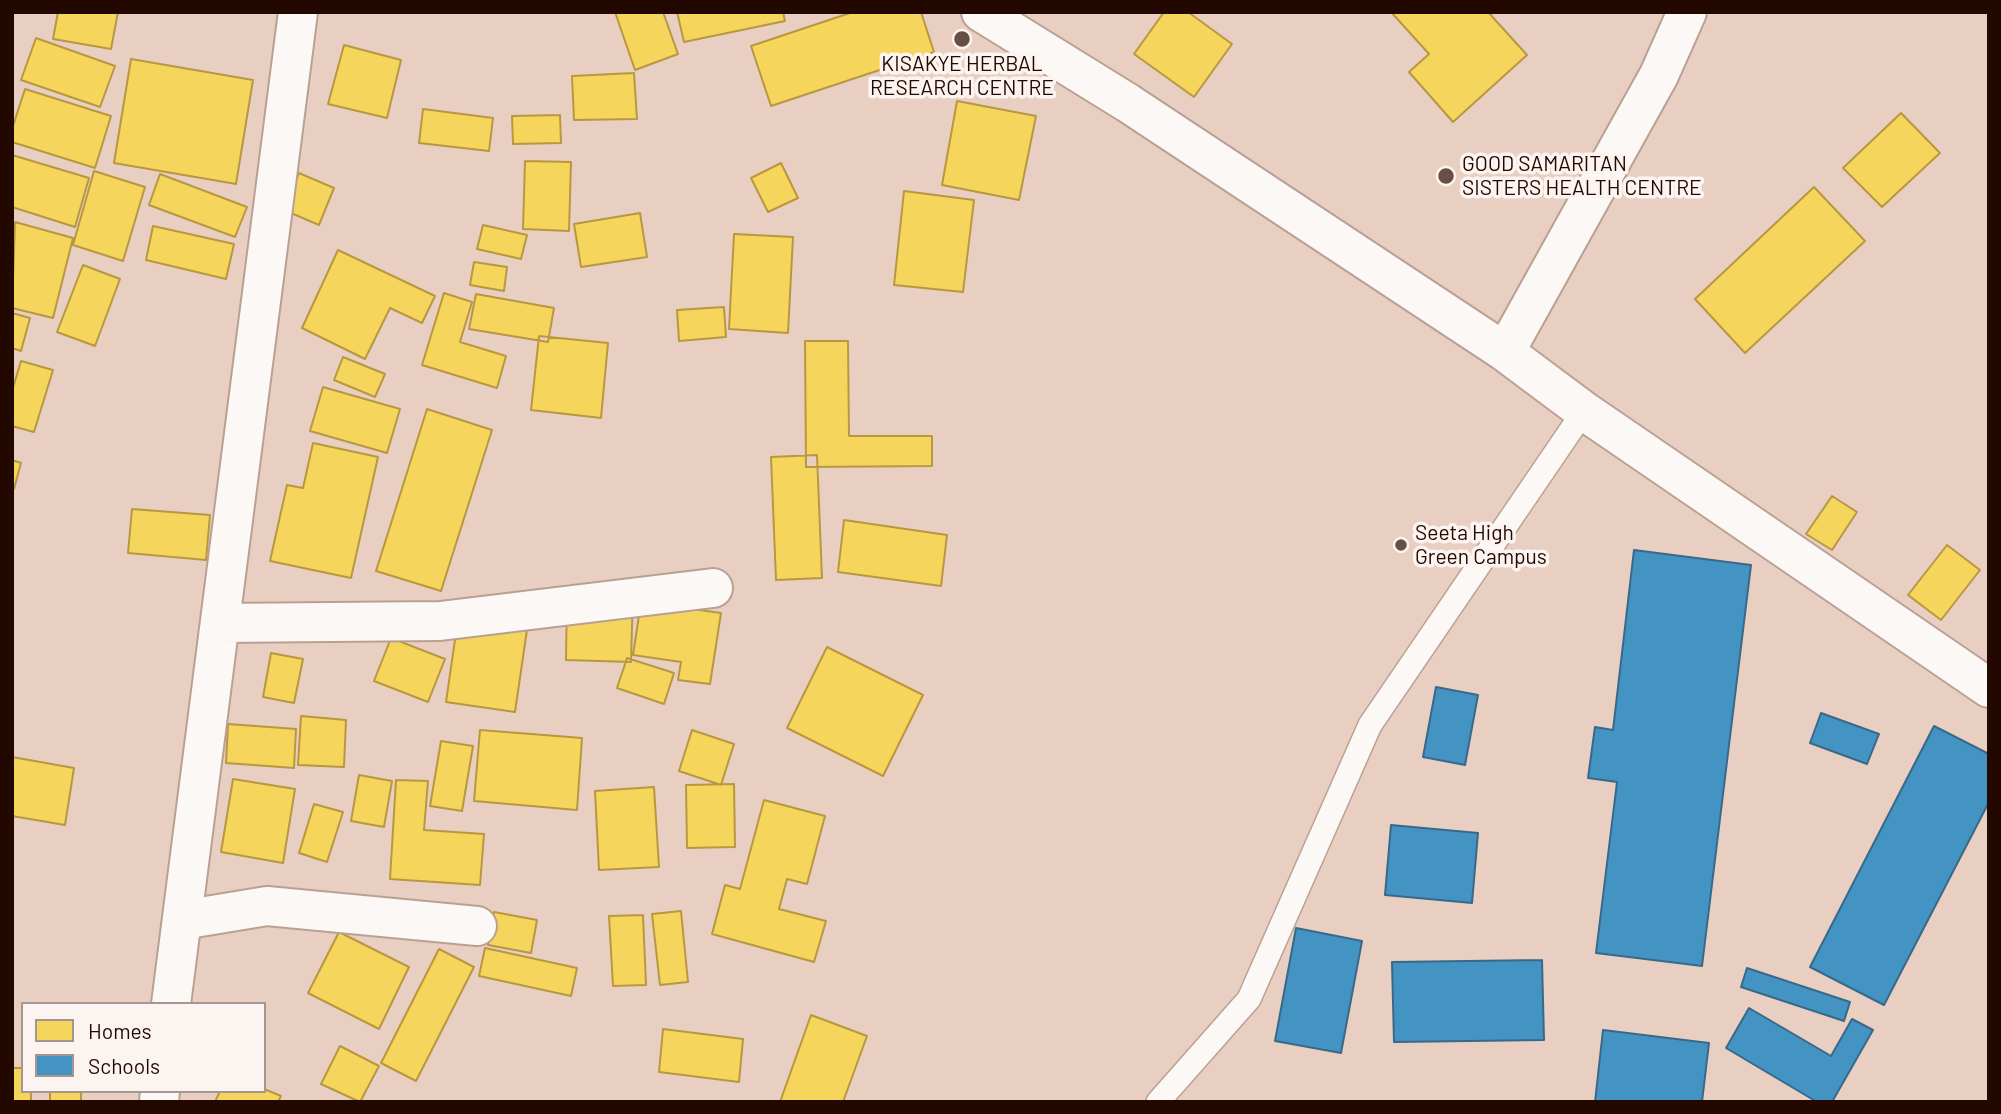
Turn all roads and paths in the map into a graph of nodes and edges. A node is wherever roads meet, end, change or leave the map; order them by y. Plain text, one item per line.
1 (298, 12) edge
2 (981, 12) edge
3 (1687, 12) edge
4 (1505, 352) junction
5 (1584, 411) junction
6 (713, 588) dead end
7 (220, 623) junction
8 (1989, 688) edge
9 (182, 920) junction
10 (477, 926) dead end
11 (171, 1002) edge
12 (1158, 1102) edge

1 - 7 street
2 - 4 street
3 - 4 street
4 - 5 street
5 - 8 street
5 - 12 lane
6 - 7 street
7 - 9 street
9 - 10 street
9 - 11 street

